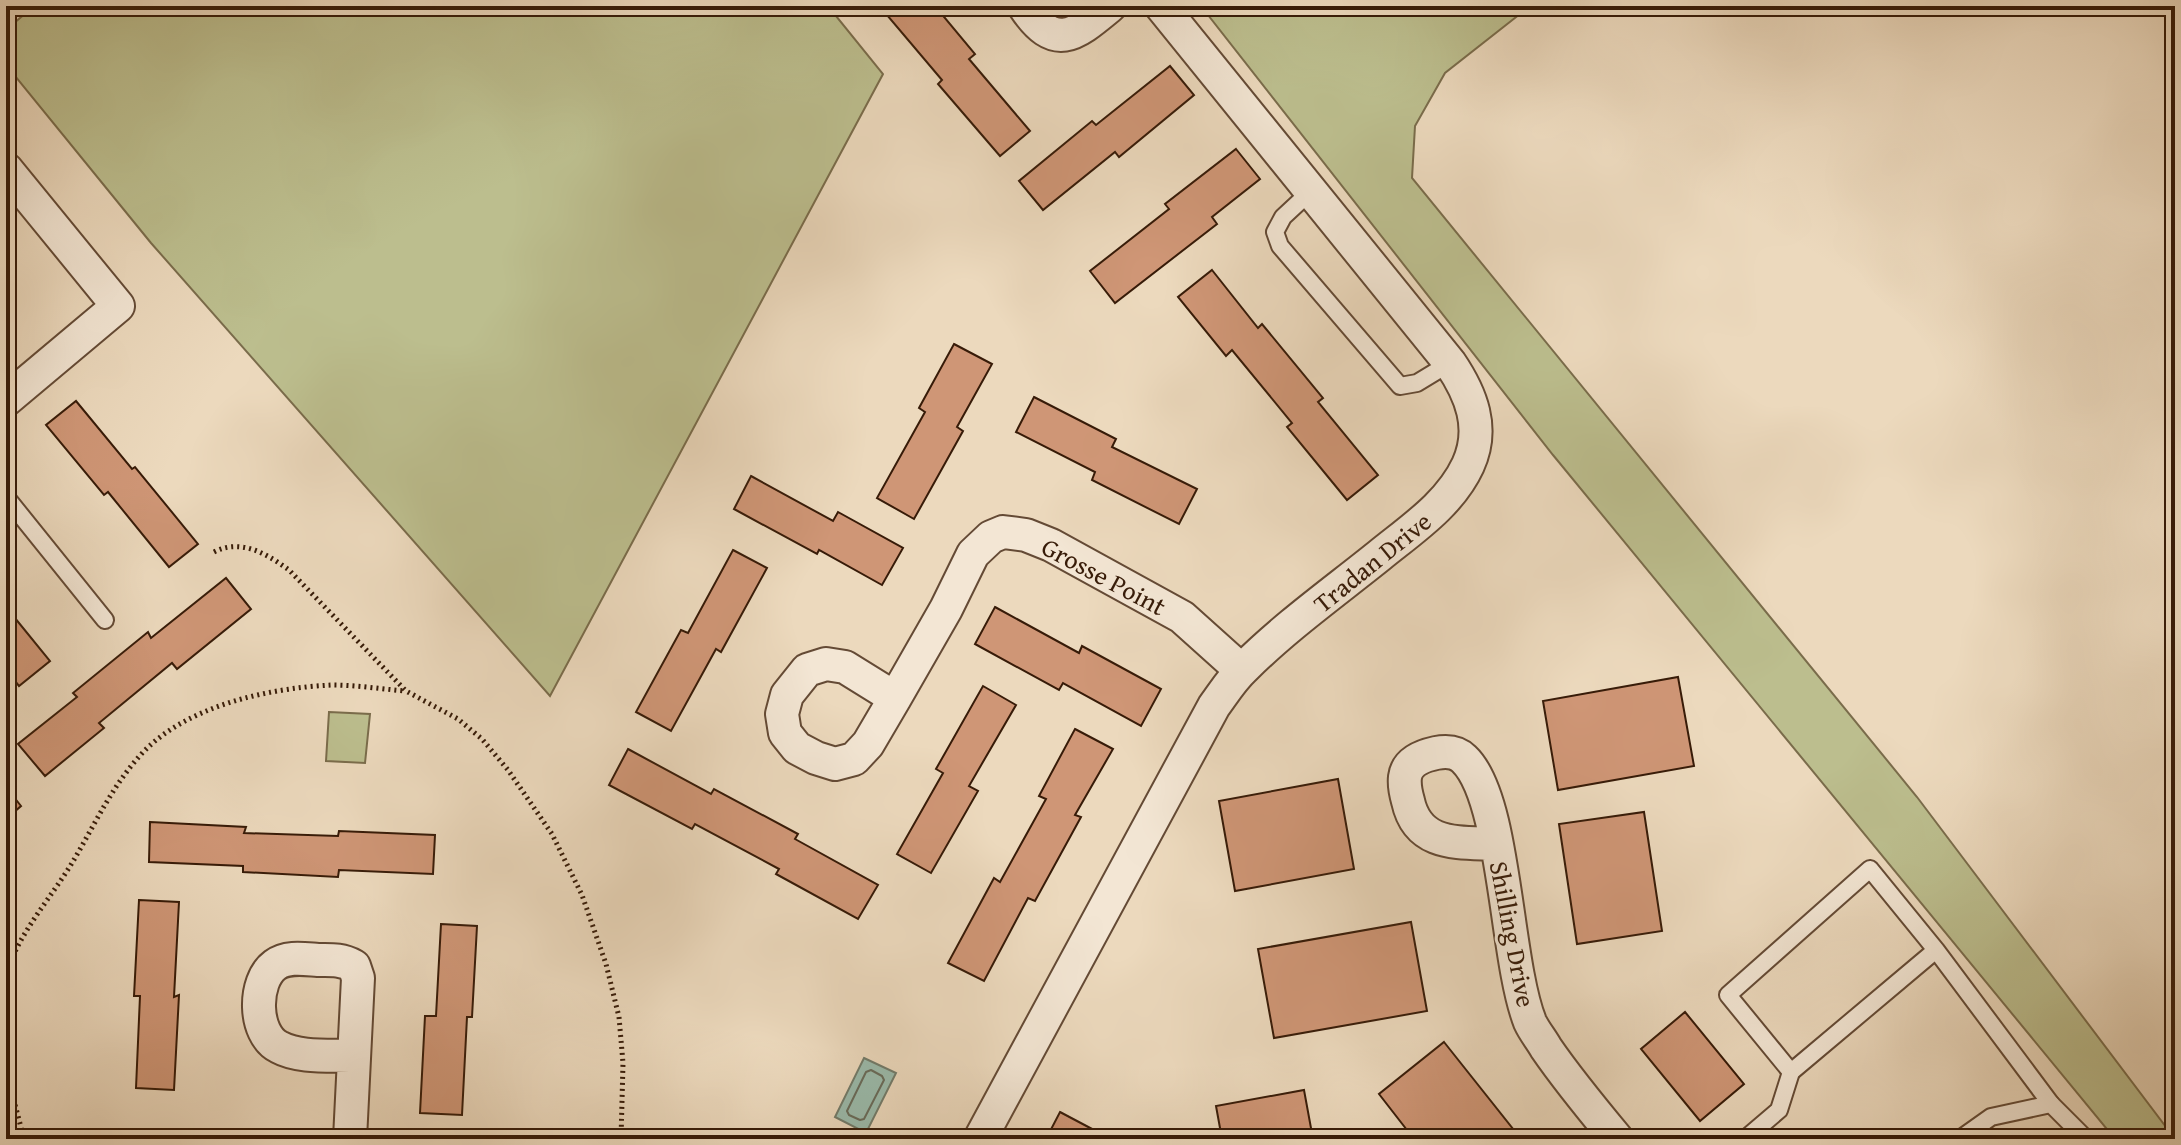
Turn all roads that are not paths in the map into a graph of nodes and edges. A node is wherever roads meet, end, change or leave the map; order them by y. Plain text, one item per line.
1 (1024, 6) edge
2 (1110, 6) edge
3 (1161, 6) edge
4 (6, 169) edge
5 (1311, 191) junction
6 (1450, 363) junction
7 (6, 400) edge
8 (6, 497) edge
9 (105, 620) dead end
10 (1241, 670) junction
11 (895, 698) dead end
12 (1496, 844) dead end
13 (1936, 950) junction
14 (353, 1056) dead end
15 (1791, 1072) junction
16 (2051, 1104) junction
17 (350, 1139) edge
18 (980, 1139) edge
19 (1617, 1139) edge
20 (1745, 1139) edge
21 (1960, 1139) edge
22 (2086, 1139) edge

1 - 2 street
3 - 5 street, Tradan Drive
4 - 7 street
5 - 6 street, Tradan Drive
5 - 6 lane
6 - 10 street, Tradan Drive
8 - 9 lane
10 - 11 street, Grosse Point
10 - 18 street, Tradan Drive
12 - 19 street, Shilling Drive
13 - 15 lane
13 - 15 lane
13 - 16 lane
14 - 17 street
15 - 20 lane
16 - 21 lane
16 - 22 lane

